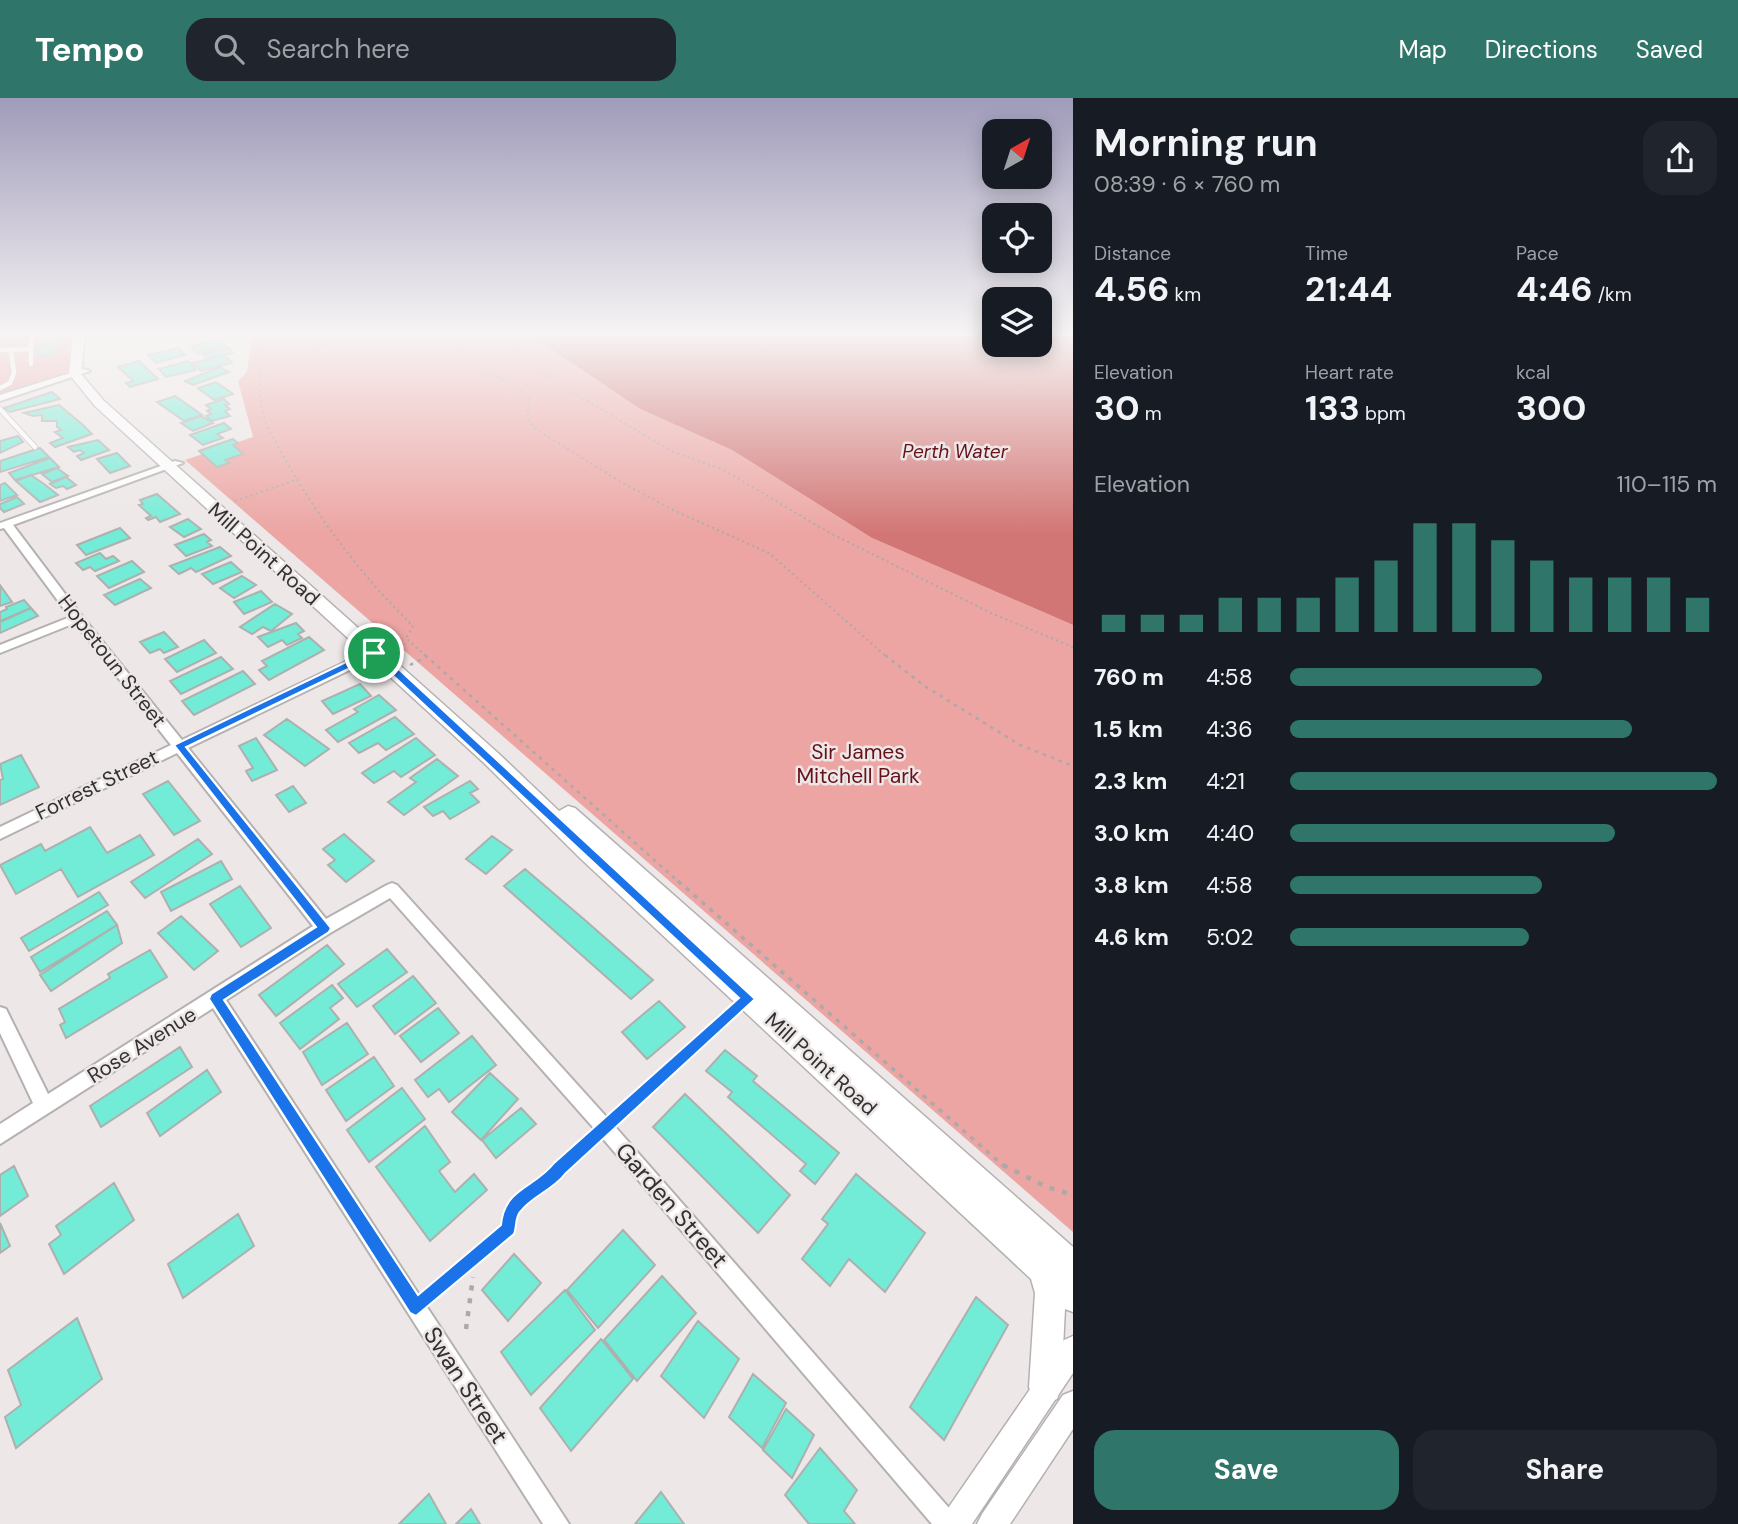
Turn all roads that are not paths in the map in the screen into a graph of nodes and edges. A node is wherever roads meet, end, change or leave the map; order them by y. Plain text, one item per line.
1 (98, 402) edge
2 (0, 409) edge
3 (35, 447) dead end
4 (173, 465) junction
5 (3, 525) edge
6 (77, 618) junction
7 (0, 649) edge
8 (379, 650) junction
9 (179, 745) junction
10 (0, 833) edge
11 (392, 889) joint
12 (324, 928) junction
13 (216, 999) junction
14 (0, 1015) edge
15 (44, 1106) junction
16 (0, 1135) edge
17 (509, 1228) road end
18 (1058, 1268) edge
19 (1073, 1297) edge
20 (416, 1307) junction
21 (1073, 1349) edge
22 (1045, 1387) junction
23 (1073, 1405) edge
24 (557, 1524) edge
25 (951, 1524) edge
26 (992, 1524) edge

1 - 4 main road, Mill Point Road
2 - 3 lane
4 - 5 street
4 - 8 main road, Mill Point Road
5 - 6 street, Hopetoun Street
6 - 7 street
6 - 9 street, Hopetoun Street
8 - 9 street, Forrest Street
8 - 18 main road, Mill Point Road
8 - 18 main road, Mill Point Road
9 - 10 street, Forrest Street
9 - 12 street, Hopetoun Street
11 - 12 street, Rose Avenue
11 - 25 street, Garden Street
12 - 13 street, Rose Avenue
13 - 15 street, Rose Avenue
13 - 20 street, Swan Street
14 - 15 street
15 - 16 street, Rose Avenue
17 - 20 lane
18 - 19 main road, Mill Point Road
18 - 22 main road
20 - 24 street, Swan Street
21 - 22 street
22 - 25 street
23 - 26 street

